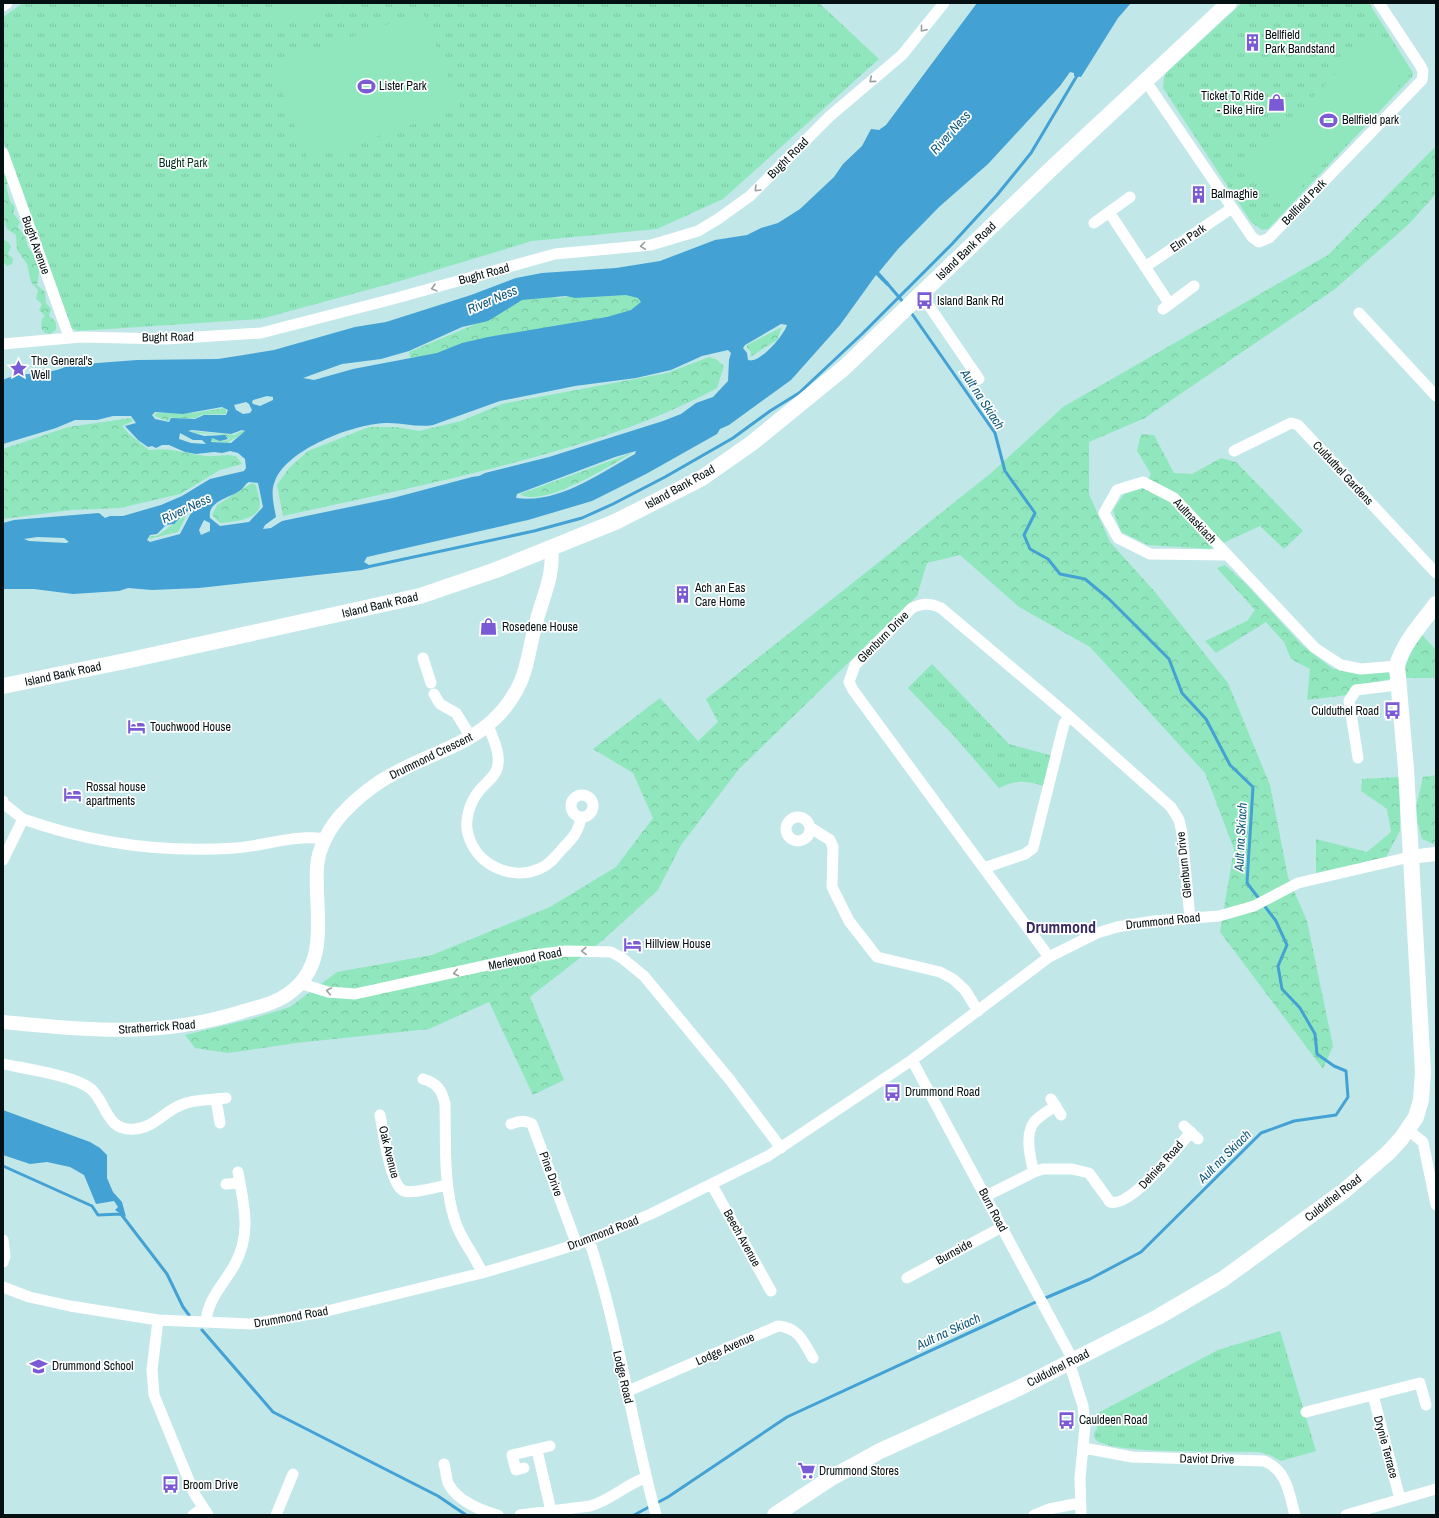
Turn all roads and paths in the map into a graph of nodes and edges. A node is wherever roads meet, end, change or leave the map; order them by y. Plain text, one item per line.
1 (7, 3) edge
2 (944, 3) edge
3 (1229, 3) edge
4 (1379, 3) edge
5 (3, 6) edge
6 (1145, 80) junction
7 (3, 153) edge
8 (1130, 197) dead end
9 (1232, 208) junction
10 (1109, 212) junction
11 (1094, 223) dead end
12 (1145, 267) junction
13 (1194, 286) dead end
14 (912, 302) junction
15 (1359, 313) dead end
16 (69, 338) junction
17 (3, 344) edge
18 (979, 379) dead end
19 (1436, 396) edge
20 (1234, 451) dead end
21 (551, 548) junction
22 (1227, 555) junction
23 (1436, 573) edge
24 (1436, 604) edge
25 (423, 658) dead end
26 (1397, 666) junction
27 (1397, 685) junction
28 (3, 686) edge
29 (1069, 716) junction
30 (488, 725) junction
31 (471, 737) junction
32 (1358, 758) dead end
33 (3, 803) edge
34 (581, 817) dead end
35 (23, 819) junction
36 (811, 828) dead end
37 (324, 839) junction
38 (1436, 854) edge
39 (1410, 857) junction
40 (3, 860) edge
41 (984, 868) junction
42 (1190, 918) junction
43 (1050, 957) junction
44 (302, 984) junction
45 (978, 1011) junction
46 (3, 1022) edge
47 (912, 1060) junction
48 (3, 1064) edge
49 (423, 1079) dead end
50 (1056, 1106) dead end
51 (380, 1115) dead end
52 (220, 1123) dead end
53 (511, 1124) dead end
54 (1408, 1130) junction
55 (1191, 1132) dead end
56 (781, 1148) junction
57 (1034, 1172) junction
58 (226, 1184) dead end
59 (447, 1185) junction
60 (712, 1185) junction
61 (986, 1196) junction
62 (1436, 1205) edge
63 (1002, 1227) junction
64 (3, 1240) edge
65 (589, 1240) junction
66 (577, 1245) junction
67 (3, 1262) edge
68 (482, 1273) junction
69 (907, 1278) dead end
70 (3, 1287) edge
71 (771, 1291) dead end
72 (158, 1320) junction
73 (206, 1323) junction
74 (807, 1355) dead end
75 (1071, 1361) junction
76 (626, 1392) junction
77 (1373, 1395) junction
78 (1426, 1405) dead end
79 (1306, 1412) dead end
80 (550, 1446) dead end
81 (1084, 1448) junction
82 (537, 1450) junction
83 (444, 1464) dead end
84 (524, 1468) dead end
85 (293, 1474) dead end
86 (645, 1478) junction
87 (1436, 1489) edge
88 (1400, 1499) junction
89 (1080, 1502) junction
90 (206, 1511) edge
91 (551, 1511) junction
92 (193, 1515) edge
93 (276, 1515) edge
94 (498, 1515) edge
95 (520, 1515) edge
96 (656, 1515) edge
97 (775, 1515) edge
98 (1034, 1515) edge
99 (1081, 1515) edge
100 (1295, 1515) edge
101 (1346, 1515) edge

1 - 5 street
2 -> 16 street, Bught Road
3 - 6 main road, Island Bank Road
4 - 9 street, Bellfield Park
6 - 9 street, Bellfield Park
6 - 14 main road, Island Bank Road
7 - 16 street, Bught Avenue
8 - 10 street
9 - 12 street, Elm Park
10 - 11 street
10 - 12 street
12 - 13 street
14 - 18 street
14 - 21 main road, Island Bank Road
15 - 19 street
16 - 17 street, Bught Road
20 - 23 street, Culduthel Gardens
21 - 28 main road, Island Bank Road
21 - 30 street, Drummond Crescent
22 - 22 street, Aultnaskiach
22 - 26 street, Aultnaskiach
24 - 26 main road, Culduthel Road
25 - 31 street
26 - 27 main road, Culduthel Road
27 - 32 street
27 - 39 main road, Culduthel Road
29 - 41 street
29 - 41 street, Glenburn Drive
29 - 42 street, Glenburn Drive
30 - 31 street, Drummond Crescent
30 - 34 street
31 - 37 street, Drummond Crescent
33 - 35 street
35 - 37 street
35 - 40 street
36 - 45 street
37 - 44 street, Drummond Crescent
38 - 39 street
39 - 42 street, Drummond Road
39 - 54 main road, Culduthel Road
41 - 43 street, Glenburn Drive
42 - 43 street, Drummond Road
43 - 45 street, Drummond Road
44 - 46 street, Stratherrick Road
56 -> 44 street, Merlewood Road
45 - 47 street, Drummond Road
47 - 56 street, Drummond Road
47 - 61 street, Burn Road
48 - 52 street
49 - 59 street
50 - 57 street
51 - 59 street, Oak Avenue
53 - 66 street, Pine Drive
54 - 62 street
54 - 75 main road, Culduthel Road
55 - 57 street, Delnies Road
56 - 60 street, Drummond Road
57 - 61 street, Delnies Road
58 - 73 street
59 - 68 street
60 - 65 street, Drummond Road
60 - 71 street, Beech Avenue
61 - 63 street, Burn Road
63 - 69 street, Burnside
63 - 75 street, Burn Road
64 - 67 street
65 - 66 street, Drummond Road
65 - 76 street, Lodge Road
66 - 68 street, Drummond Road
68 - 73 street, Drummond Road
70 - 72 street, Drummond Road
72 - 73 street, Drummond Road
72 - 90 street
74 - 76 street, Lodge Avenue
75 - 81 street
75 - 97 main road, Culduthel Road
76 - 86 street, Lodge Road
77 - 78 street
77 - 79 street
77 - 88 street, Drynie Terrace
80 - 82 street
81 - 89 street
81 - 100 street, Daviot Drive
82 - 84 street
82 - 91 street
83 - 94 street
85 - 93 street
86 - 91 street
86 - 96 street, Lodge Road
87 - 88 street
88 - 101 street
89 - 98 street
89 - 99 street
90 - 92 street
91 - 95 street

